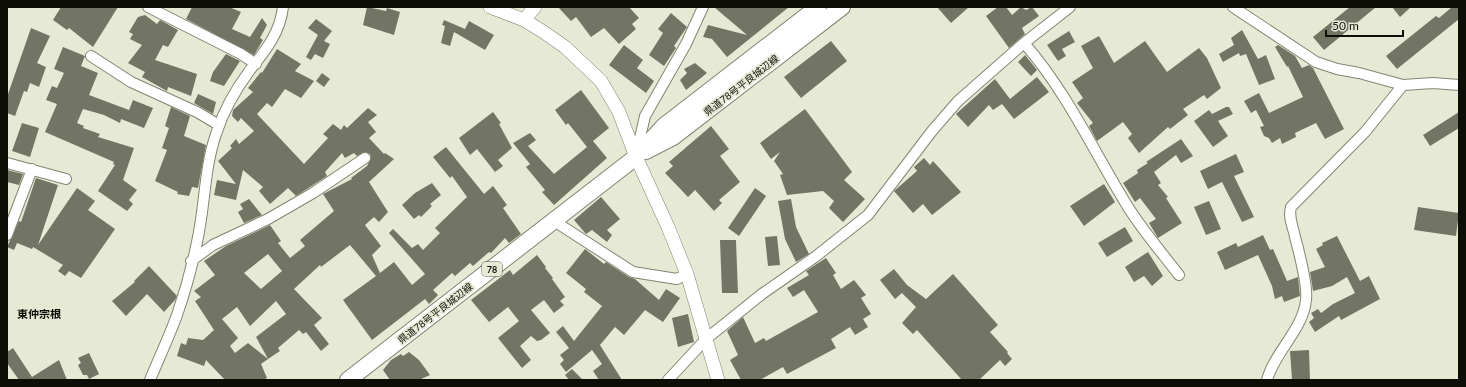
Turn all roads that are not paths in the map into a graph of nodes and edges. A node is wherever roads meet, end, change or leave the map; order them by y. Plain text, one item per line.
1 (148, 7) edge
2 (283, 7) edge
3 (490, 7) edge
4 (535, 7) edge
5 (703, 7) edge
6 (818, 7) edge
7 (842, 7) edge
8 (1070, 7) edge
9 (1233, 7) edge
10 (524, 20) junction
11 (1024, 43) junction
12 (91, 56) dead end
13 (256, 64) junction
14 (1403, 85) junction
15 (1459, 85) edge
16 (219, 125) junction
17 (636, 157) junction
18 (365, 158) dead end
19 (7, 163) edge
20 (32, 169) junction
21 (66, 179) dead end
22 (554, 221) junction
23 (7, 235) edge
24 (191, 261) junction
25 (687, 274) junction
26 (1179, 275) dead end
27 (706, 339) junction
28 (150, 380) edge
29 (348, 380) edge
30 (668, 380) edge
31 (718, 380) edge
32 (1267, 380) edge

1 - 13 street
2 - 13 street
3 - 10 street
4 - 10 street
5 - 17 street
6 - 17 main road, 県道78号平良城辺線 / 78
7 - 17 main road, 県道78号平良城辺線 / 78
8 - 11 street
9 - 14 street
10 - 17 street
11 - 26 street
11 - 27 street
12 - 16 street
13 - 16 street
14 - 15 street
14 - 32 street
16 - 24 street
17 - 22 main road, 県道78号平良城辺線 / 78
17 - 25 street
18 - 24 street
19 - 20 street
20 - 21 street
20 - 23 street
22 - 25 street
22 - 29 main road, 県道78号平良城辺線 / 78
24 - 28 street
25 - 27 street
27 - 30 street
27 - 31 street

